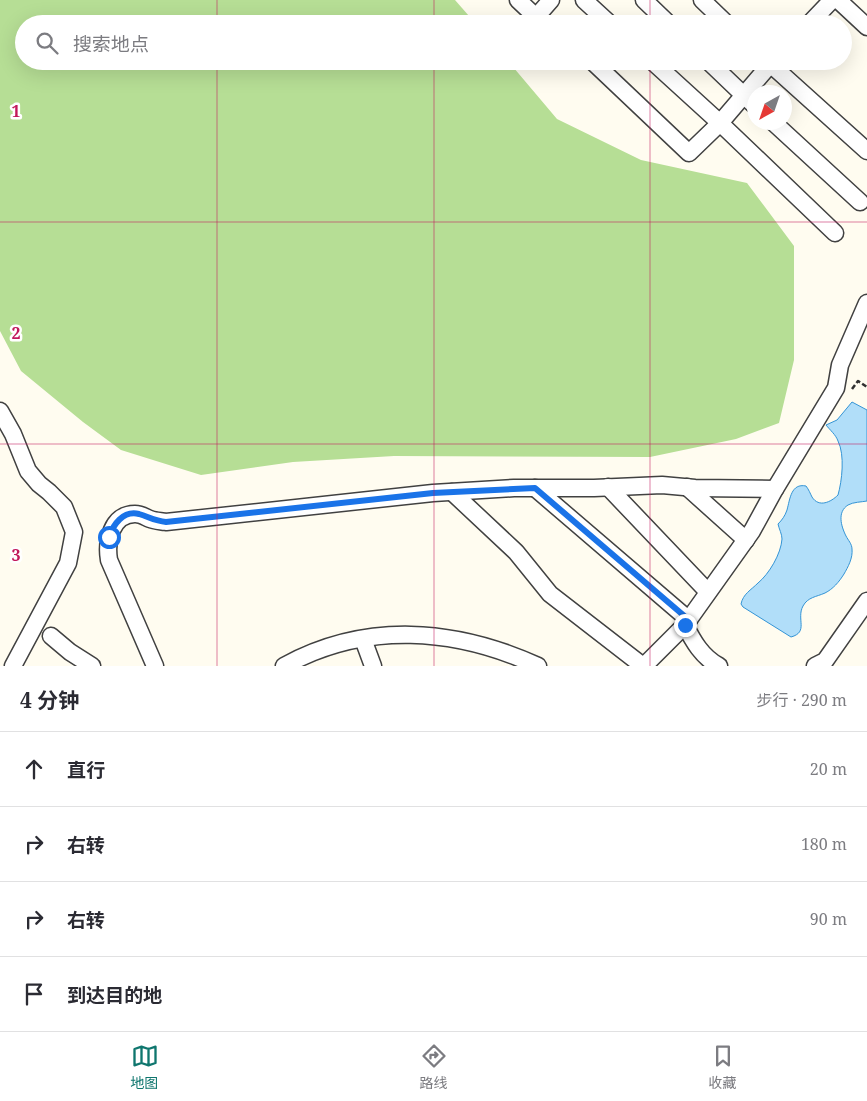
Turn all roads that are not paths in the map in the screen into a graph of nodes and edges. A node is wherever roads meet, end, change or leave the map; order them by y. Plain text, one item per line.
1 (518, 0) edge
2 (551, 0) edge
3 (584, 0) edge
4 (644, 0) edge
5 (702, 0) edge
6 (832, 0) edge
7 (838, 0) edge
8 (535, 15) edge
9 (542, 15) edge
10 (600, 15) edge
11 (660, 15) edge
12 (718, 15) edge
13 (818, 15) edge
14 (867, 27) edge
15 (601, 70) edge
16 (662, 70) edge
17 (717, 70) edge
18 (766, 70) edge
19 (779, 70) edge
20 (757, 85) edge
21 (747, 98) edge
22 (747, 102) edge
23 (720, 123) junction
24 (782, 130) edge
25 (866, 148) edge
26 (860, 202) dead end
27 (835, 233) dead end
28 (867, 303) edge
29 (0, 411) edge
30 (608, 487) junction
31 (687, 487) junction
32 (535, 488) junction
33 (775, 490) junction
34 (452, 492) junction
35 (746, 540) junction
36 (708, 592) junction
37 (867, 601) edge
38 (687, 622) junction
39 (51, 636) dead end
40 (363, 639) junction
41 (288, 665) edge
42 (14, 666) edge
43 (92, 666) edge
44 (155, 666) edge
45 (373, 666) edge
46 (538, 666) edge
47 (644, 666) edge
48 (719, 666) edge
49 (815, 666) edge

1 - 8 street
2 - 9 street
3 - 10 street
4 - 11 street
5 - 12 street
6 - 13 street
7 - 14 street
15 - 23 street
16 - 23 street
17 - 21 street
18 - 20 street
19 - 25 street
22 - 23 street
23 - 27 street
24 - 26 street
28 - 33 street
29 - 42 street
30 - 31 street
30 - 32 street
30 - 36 street
31 - 33 street
31 - 35 street
32 - 34 street
32 - 38 street
33 - 35 street
34 - 44 street
34 - 47 street
35 - 36 street
36 - 38 street
37 - 49 street
38 - 47 street
38 - 48 street
39 - 43 street
40 - 41 street
40 - 45 street
40 - 46 street

